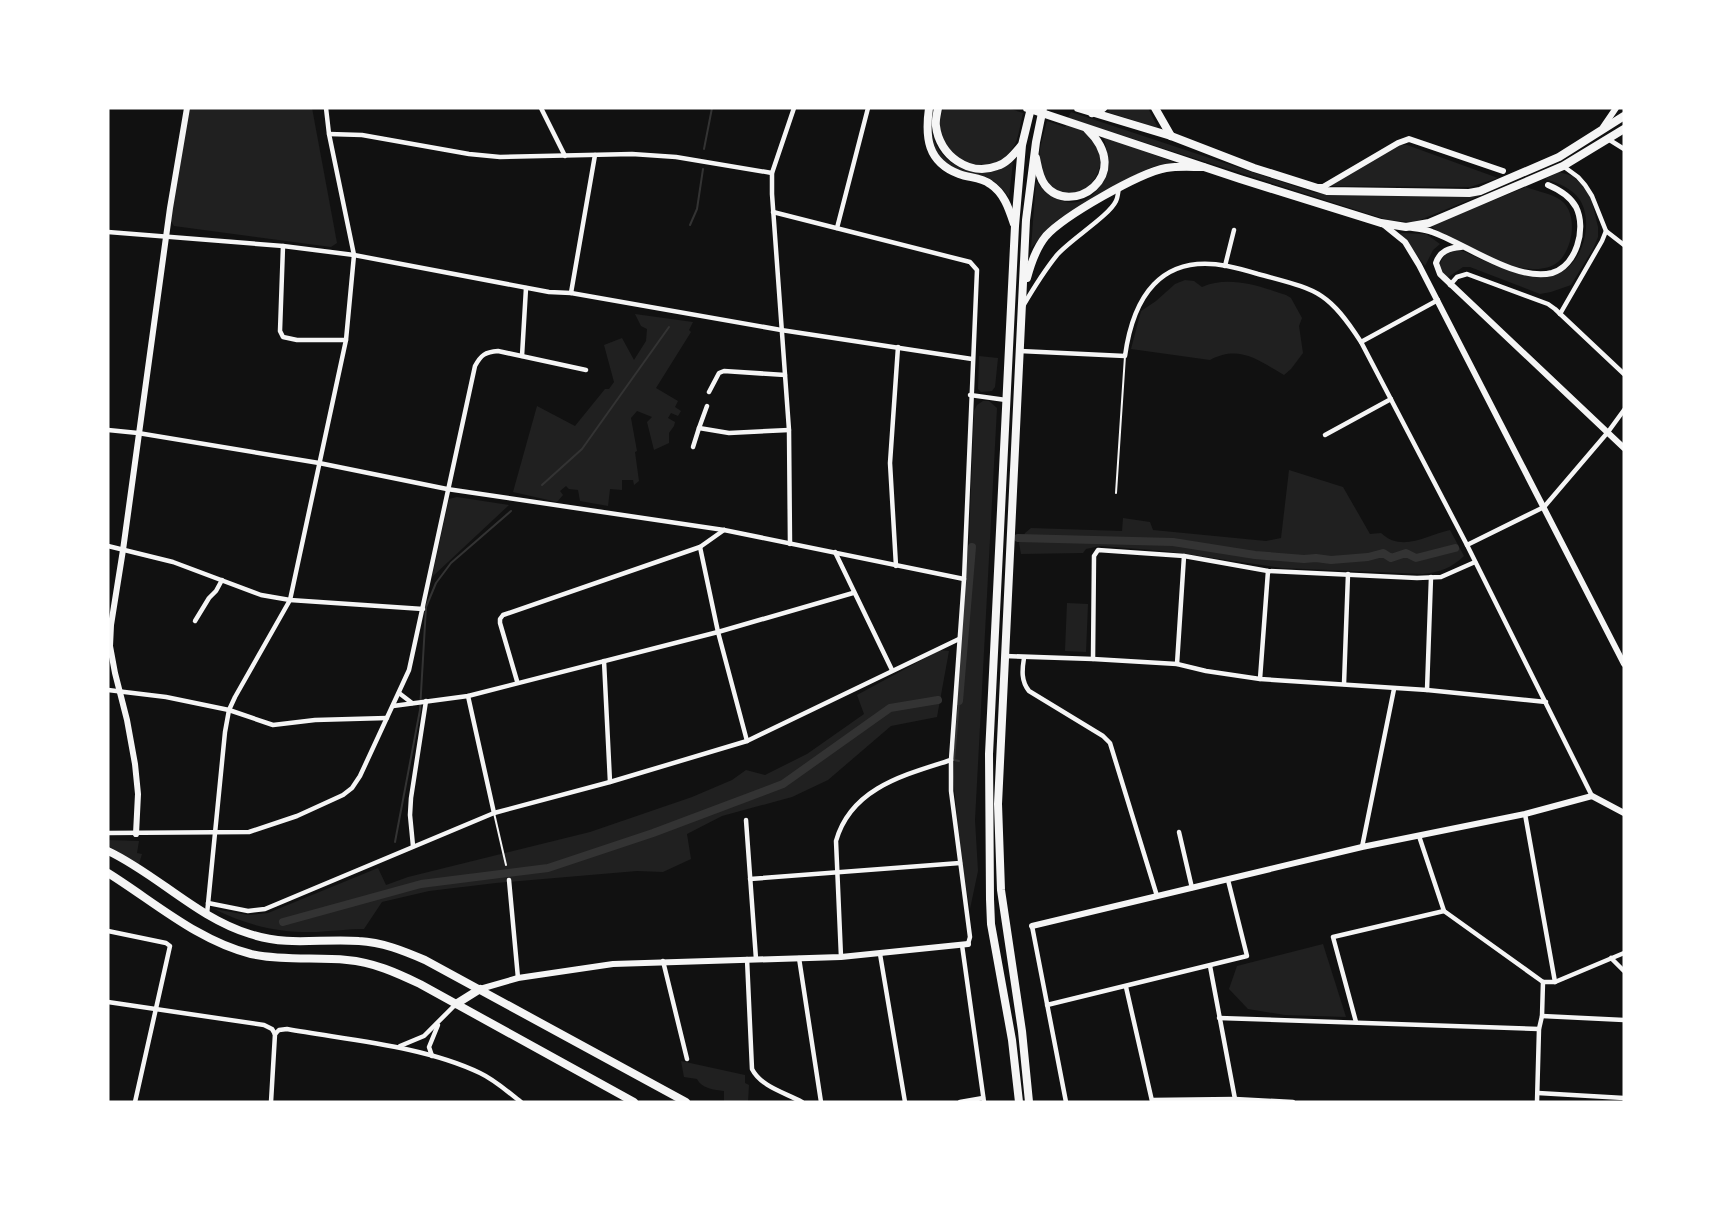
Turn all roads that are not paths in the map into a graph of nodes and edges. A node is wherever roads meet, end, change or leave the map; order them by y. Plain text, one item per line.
1 (186, 108) edge
2 (326, 108) edge
3 (541, 108) edge
4 (794, 108) edge
5 (868, 108) edge
6 (929, 108) edge
7 (938, 108) edge
8 (1029, 108) edge
9 (1043, 108) edge
10 (1078, 108) edge
11 (1103, 108) edge
12 (1155, 108) edge
13 (1616, 108) edge
14 (1092, 113) junction
15 (1624, 116) edge
16 (1087, 129) junction
17 (1624, 129) edge
18 (1598, 133) junction
19 (329, 134) junction
20 (1171, 136) junction
21 (1608, 139) junction
22 (1022, 145) junction
23 (1623, 148) edge
24 (1035, 150) junction
25 (595, 155) junction
26 (565, 156) junction
27 (1563, 166) junction
28 (1203, 167) junction
29 (1503, 171) dead end
30 (772, 173) junction
31 (1548, 185) dead end
32 (1119, 187) junction
33 (1315, 188) junction
34 (772, 212) junction
35 (1381, 223) junction
36 (1015, 226) junction
37 (1406, 227) junction
38 (837, 228) junction
39 (1234, 230) dead end
40 (1606, 231) junction
41 (108, 232) edge
42 (166, 238) junction
43 (1624, 245) edge
44 (283, 246) junction
45 (1461, 247) junction
46 (354, 255) junction
47 (1226, 266) junction
48 (1450, 285) junction
49 (526, 288) junction
50 (571, 293) junction
51 (1022, 294) junction
52 (1438, 300) junction
53 (1022, 309) junction
54 (1560, 314) junction
55 (781, 330) junction
56 (346, 340) junction
57 (1361, 342) junction
58 (898, 346) junction
59 (1020, 351) junction
60 (522, 356) junction
61 (1125, 356) junction
62 (972, 359) junction
63 (586, 370) dead end
64 (1624, 374) edge
65 (785, 375) junction
66 (709, 392) dead end
67 (970, 395) junction
68 (1391, 399) junction
69 (1006, 400) junction
70 (707, 406) dead end
71 (1624, 410) edge
72 (699, 428) junction
73 (108, 430) edge
74 (789, 430) junction
75 (1608, 432) junction
76 (138, 433) junction
77 (1325, 435) dead end
78 (693, 447) dead end
79 (1624, 448) edge
80 (319, 463) junction
81 (447, 489) junction
82 (1116, 493) dead end
83 (1544, 507) junction
84 (724, 530) junction
85 (790, 544) junction
86 (1467, 545) junction
87 (108, 546) edge
88 (700, 548) junction
89 (123, 550) junction
90 (834, 552) junction
91 (1184, 556) junction
92 (1475, 562) junction
93 (896, 566) junction
94 (1268, 571) junction
95 (1348, 574) junction
96 (1431, 577) junction
97 (964, 579) junction
98 (222, 580) junction
99 (853, 592) junction
100 (290, 600) junction
101 (423, 609) junction
102 (195, 621) dead end
103 (718, 632) junction
104 (960, 639) junction
105 (1005, 656) junction
106 (1024, 658) junction
107 (1093, 658) junction
108 (604, 661) junction
109 (1177, 664) junction
110 (1624, 664) edge
111 (892, 670) junction
112 (1260, 679) junction
113 (517, 681) junction
114 (1344, 684) junction
115 (1394, 689) junction
116 (108, 690) edge
117 (1427, 690) junction
118 (120, 692) junction
119 (399, 693) junction
120 (468, 696) junction
121 (424, 702) junction
122 (1546, 702) junction
123 (413, 703) junction
124 (393, 706) junction
125 (229, 710) junction
126 (387, 718) junction
127 (747, 741) junction
128 (951, 760) junction
129 (610, 782) junction
130 (1592, 796) junction
131 (494, 813) junction
132 (1624, 813) edge
133 (1525, 814) junction
134 (746, 820) dead end
135 (1179, 832) dead end
136 (108, 833) edge
137 (215, 833) junction
138 (136, 834) junction
139 (1419, 836) junction
140 (413, 846) junction
141 (1362, 847) junction
142 (108, 850) edge
143 (960, 863) junction
144 (506, 865) dead end
145 (108, 873) edge
146 (837, 873) junction
147 (750, 879) junction
148 (509, 880) dead end
149 (1228, 880) junction
150 (1192, 888) junction
151 (1157, 896) junction
152 (208, 903) junction
153 (1444, 911) junction
154 (207, 914) junction
155 (1032, 926) joint
156 (108, 931) edge
157 (965, 944) junction
158 (1624, 953) edge
159 (880, 954) junction
160 (841, 957) junction
161 (799, 958) junction
162 (1611, 958) junction
163 (747, 959) junction
164 (756, 959) junction
165 (663, 962) junction
166 (1209, 966) junction
167 (1624, 971) edge
168 (518, 978) junction
169 (499, 982) junction
170 (1543, 982) junction
171 (1555, 982) junction
172 (1126, 987) junction
173 (480, 989) junction
174 (500, 999) junction
175 (108, 1002) edge
176 (456, 1004) junction
177 (1047, 1005) junction
178 (157, 1007) junction
179 (1542, 1016) junction
180 (1219, 1018) junction
181 (1624, 1020) edge
182 (439, 1022) junction
183 (1356, 1022) junction
184 (1539, 1029) junction
185 (275, 1034) junction
186 (397, 1047) junction
187 (432, 1056) junction
188 (687, 1059) dead end
189 (1538, 1093) junction
190 (1624, 1098) edge
191 (1235, 1099) junction
192 (983, 1100) edge
193 (1152, 1101) edge
194 (135, 1102) edge
195 (271, 1102) edge
196 (521, 1102) edge
197 (634, 1102) edge
198 (686, 1102) edge
199 (802, 1102) edge
200 (821, 1102) edge
201 (905, 1102) edge
202 (960, 1102) edge
203 (1019, 1102) edge
204 (1029, 1102) edge
205 (1066, 1102) edge
206 (1293, 1102) edge
207 (1537, 1102) edge

1 - 42 street
2 - 19 street
3 - 26 street
4 - 30 street
5 - 38 street
6 - 36 main road
7 - 22 main road
8 - 16 main road
8 - 22 main road
9 - 24 main road
10 - 14 main road
11 - 14 main road
12 - 20 main road
13 - 18 street
14 - 20 main road
15 - 18 main road
16 - 24 main road
16 - 28 main road
17 - 21 main road
18 - 33 main road
19 - 26 street
19 - 46 street
20 - 33 main road
21 - 23 street
21 - 27 main road
22 - 36 main road
24 - 51 main road
25 - 26 street
25 - 30 street
25 - 50 street
27 - 37 main road
27 - 40 street
28 - 32 main road
28 - 35 main road
29 - 33 street
30 - 34 street
31 - 45 street
32 - 51 main road
32 - 53 street
34 - 38 street
34 - 55 street
35 - 37 main road
35 - 52 street
36 - 69 main road
37 - 45 street
38 - 62 street
39 - 47 street
40 - 43 street
40 - 54 street
41 - 42 street
42 - 44 street
42 - 76 street
44 - 46 street
44 - 56 street
45 - 48 street
46 - 49 street
46 - 56 street
47 - 57 street
47 - 61 street
48 - 54 street
48 - 75 street
49 - 50 street
49 - 60 street
50 - 55 street
51 - 53 main road
52 - 57 street
52 - 83 street
53 - 59 main road
54 - 64 street
55 - 58 street
55 - 65 street
56 - 80 street
57 - 68 street
58 - 62 street
58 - 93 street
59 - 61 street
59 - 105 main road
60 - 63 street
60 - 81 street
61 - 82 lane
62 - 67 street
65 - 66 street
65 - 74 street
67 - 69 street
67 - 97 street
68 - 77 street
68 - 86 street
69 - 203 main road
70 - 72 street
71 - 75 street
72 - 74 street
72 - 78 street
73 - 76 street
74 - 85 street
75 - 79 street
75 - 83 street
76 - 80 street
76 - 89 street
80 - 81 street
80 - 100 street
81 - 84 street
81 - 101 street
83 - 86 street
83 - 110 street
84 - 85 street
84 - 88 street
85 - 90 street
86 - 92 street
87 - 89 street
88 - 103 street
88 - 113 street
89 - 98 street
89 - 118 street
90 - 93 street
90 - 99 street
91 - 94 street
91 - 107 street
91 - 109 street
92 - 96 street
92 - 122 street
93 - 97 street
94 - 95 street
94 - 112 street
95 - 96 street
95 - 114 street
96 - 117 street
97 - 104 street
98 - 100 street
98 - 102 street
99 - 103 street
99 - 111 street
100 - 101 street
100 - 125 street
101 - 119 street
103 - 108 street
103 - 127 street
104 - 111 street
104 - 128 street
105 - 106 street
105 - 204 main road
106 - 107 street
106 - 151 street
107 - 109 street
108 - 113 street
108 - 129 street
109 - 112 street
111 - 127 street
112 - 114 street
113 - 120 street
114 - 115 street
115 - 117 street
115 - 141 street
116 - 118 street
117 - 122 street
118 - 125 street
118 - 138 street
119 - 123 street
119 - 124 street
120 - 121 street
120 - 131 street
121 - 123 street
121 - 140 street
122 - 130 street
123 - 124 street
124 - 126 street
125 - 126 street
125 - 137 street
126 - 137 street
127 - 129 street
128 - 143 street
128 - 146 street
129 - 131 street
130 - 132 street
130 - 133 street
131 - 140 street
131 - 144 lane
133 - 139 street
133 - 171 street
134 - 147 street
135 - 150 street
136 - 138 street
137 - 138 street
137 - 152 street
139 - 141 street
139 - 153 street
140 - 152 street
141 - 149 street
142 - 154 main road
143 - 146 street
143 - 157 street
145 - 176 main road
146 - 147 street
146 - 160 street
147 - 164 street
148 - 168 street
149 - 150 street
149 - 166 street
150 - 151 street
151 - 155 street
152 - 154 street
153 - 170 street
153 - 183 street
154 - 173 main road
155 - 177 street
156 - 178 street
157 - 159 street
157 - 192 street
158 - 162 street
159 - 160 street
159 - 201 street
160 - 161 street
161 - 164 street
161 - 200 street
162 - 167 street
162 - 171 street
163 - 164 street
163 - 165 street
163 - 199 street
165 - 168 street
165 - 188 street
166 - 172 street
166 - 180 street
168 - 169 street
169 - 173 street
169 - 174 street
170 - 171 street
170 - 179 street
172 - 177 street
172 - 193 street
173 - 174 main road
173 - 176 main road
174 - 198 main road
175 - 178 street
176 - 182 street
176 - 197 main road
177 - 205 street
178 - 185 street
178 - 194 street
179 - 181 street
179 - 184 street
180 - 183 street
180 - 191 street
182 - 186 street
182 - 187 street
183 - 184 street
184 - 189 street
185 - 186 street
185 - 195 street
186 - 187 street
187 - 196 street
189 - 190 street
189 - 207 street
191 - 193 street
191 - 206 street
192 - 202 street

